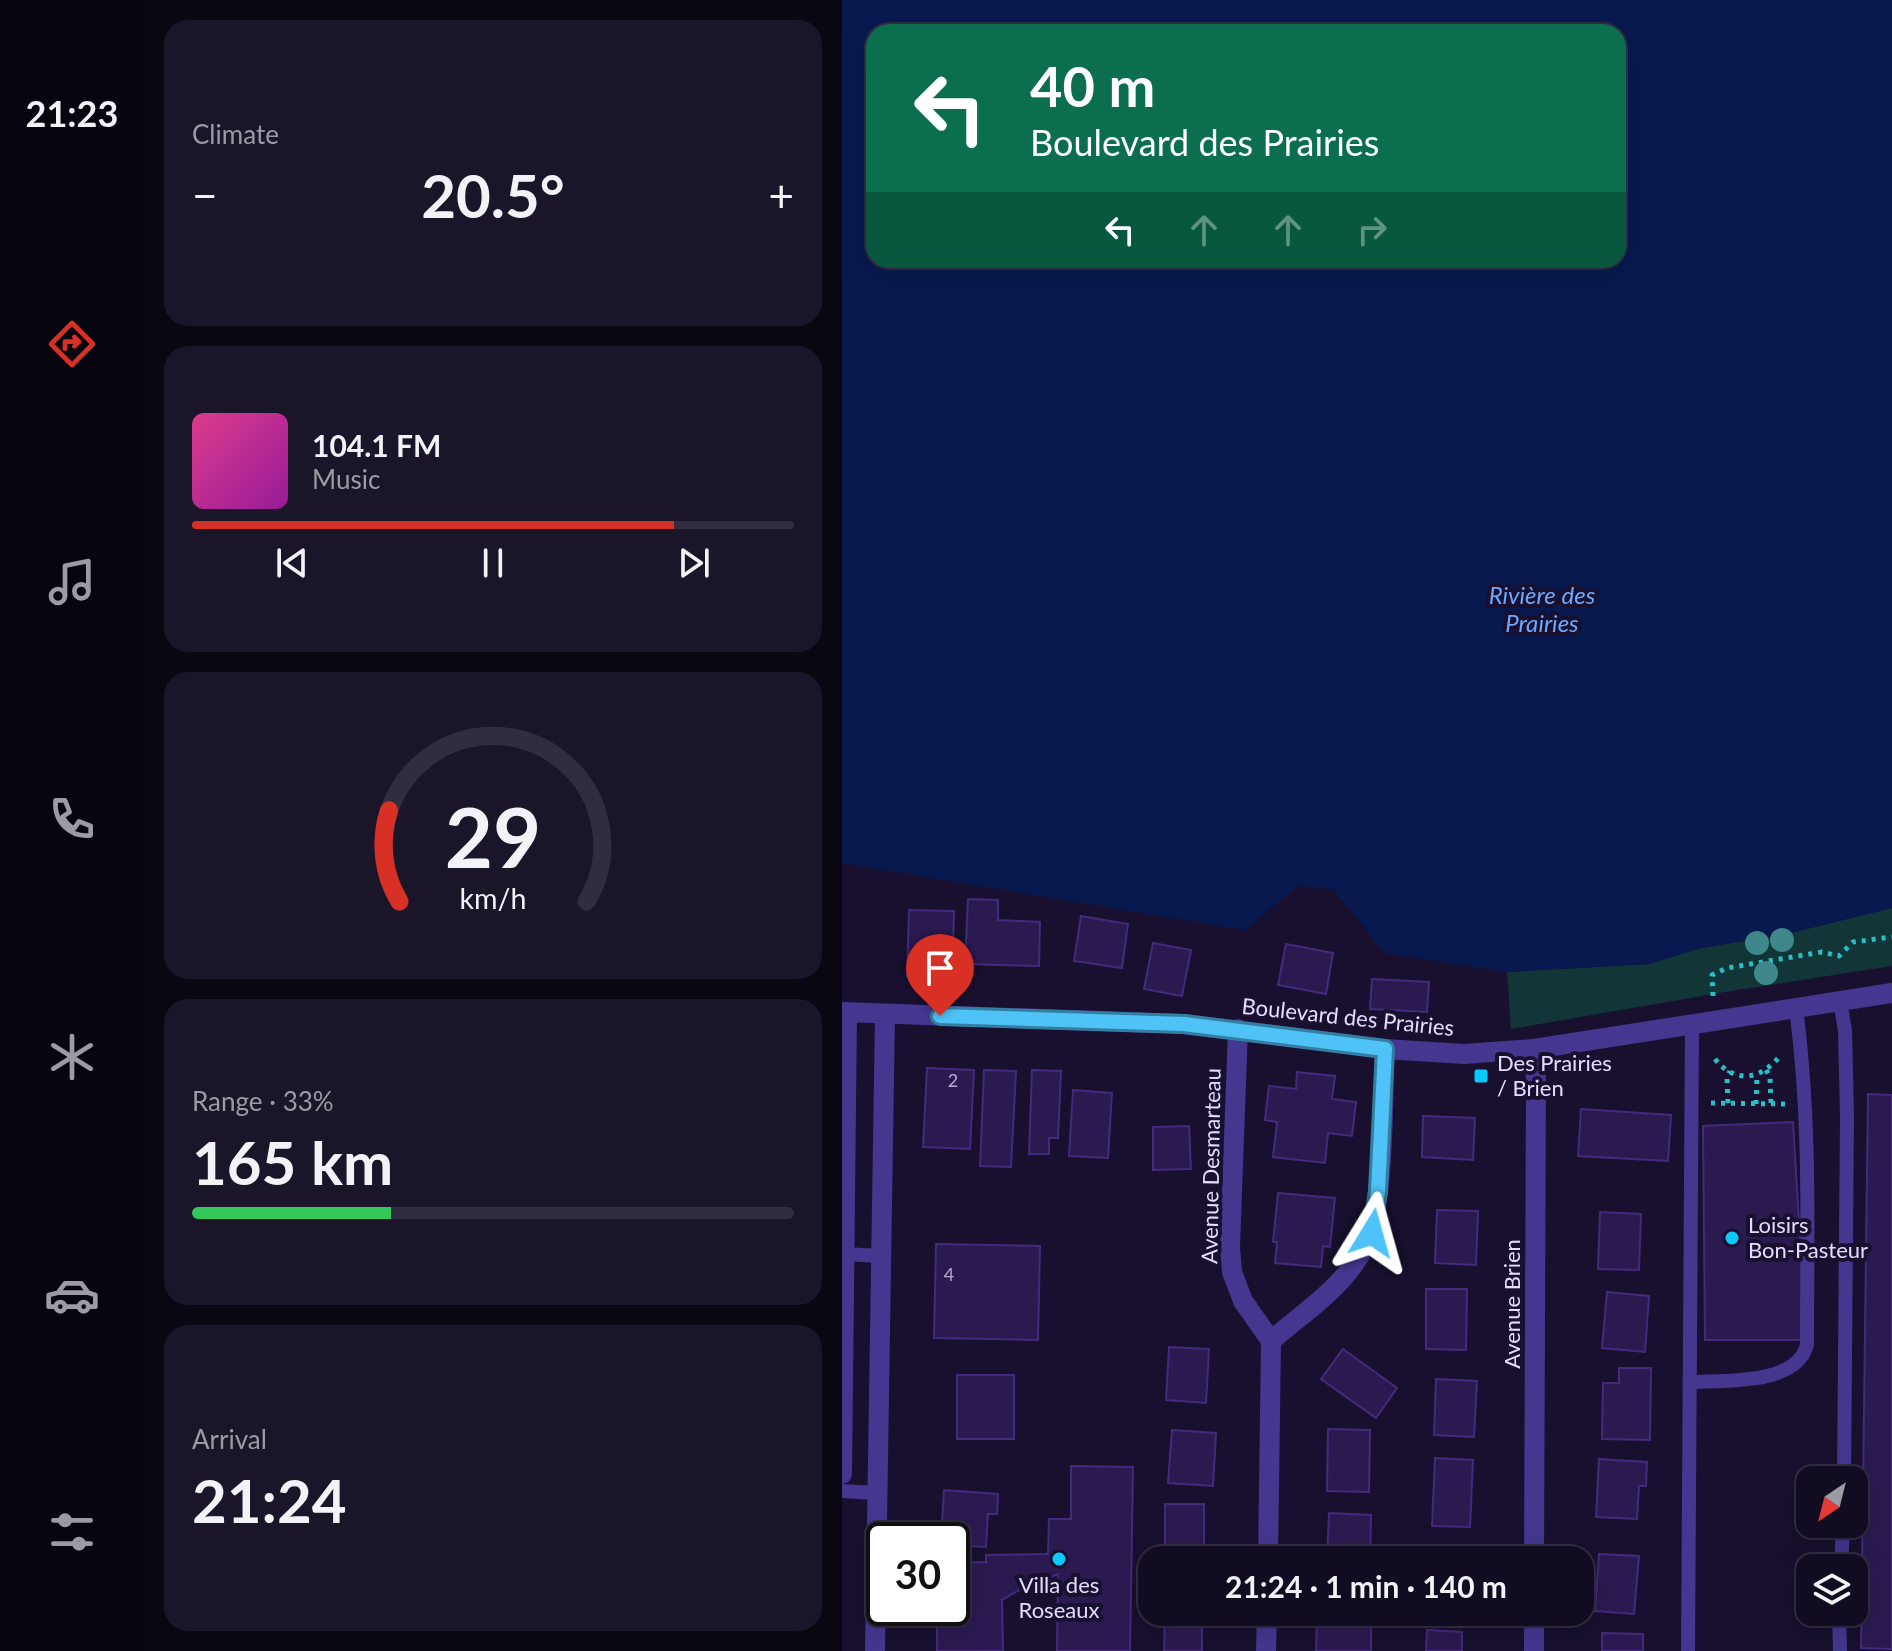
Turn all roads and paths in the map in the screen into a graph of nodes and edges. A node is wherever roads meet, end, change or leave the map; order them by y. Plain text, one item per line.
1 (1892, 937) edge
2 (1892, 993) edge
3 (1713, 998) dead end
4 (1840, 1001) junction
5 (1796, 1008) junction
6 (845, 1013) edge
7 (885, 1014) junction
8 (1692, 1024) junction
9 (1238, 1029) junction
10 (1711, 1048) dead end
11 (1385, 1049) junction
12 (1534, 1049) junction
13 (1783, 1051) dead end
14 (1766, 1070) junction
15 (1730, 1071) junction
16 (1757, 1076) junction
17 (1728, 1103) junction
18 (1708, 1104) dead end
19 (1756, 1104) junction
20 (1771, 1104) junction
21 (1791, 1104) dead end
22 (845, 1254) junction
23 (880, 1256) junction
24 (1271, 1341) junction
25 (1690, 1382) junction
26 (1844, 1466) edge
27 (842, 1474) edge
28 (842, 1491) edge
29 (877, 1493) junction
30 (1268, 1546) edge
31 (1534, 1546) edge
32 (1267, 1626) edge
33 (1534, 1626) edge
34 (1839, 1626) edge
35 (875, 1651) edge
36 (1266, 1651) edge
37 (1534, 1651) edge
38 (1688, 1651) edge
39 (1840, 1651) edge

1 - 3 path
2 - 4 street, Boulevard des Prairies
4 - 5 street, Boulevard des Prairies
4 - 26 lane
5 - 8 street, Boulevard des Prairies
5 - 25 lane
6 - 7 street, Boulevard des Prairies
6 - 22 street
7 - 9 street, Boulevard des Prairies
7 - 23 street
8 - 12 street, Boulevard des Prairies
8 - 25 lane
9 - 11 street, Boulevard des Prairies
9 - 24 street, Avenue Desmarteau
10 - 15 path
11 - 12 street, Boulevard des Prairies
11 - 24 street
12 - 31 street, Avenue Brien
13 - 14 path
14 - 16 path
14 - 20 path
15 - 16 path
15 - 17 path
16 - 19 path
17 - 18 path
17 - 19 path
19 - 20 path
20 - 21 path
22 - 23 lane
22 - 27 street
23 - 29 street
24 - 30 street
25 - 38 lane
28 - 29 lane
29 - 35 street
32 - 36 street
33 - 37 street
34 - 39 lane

